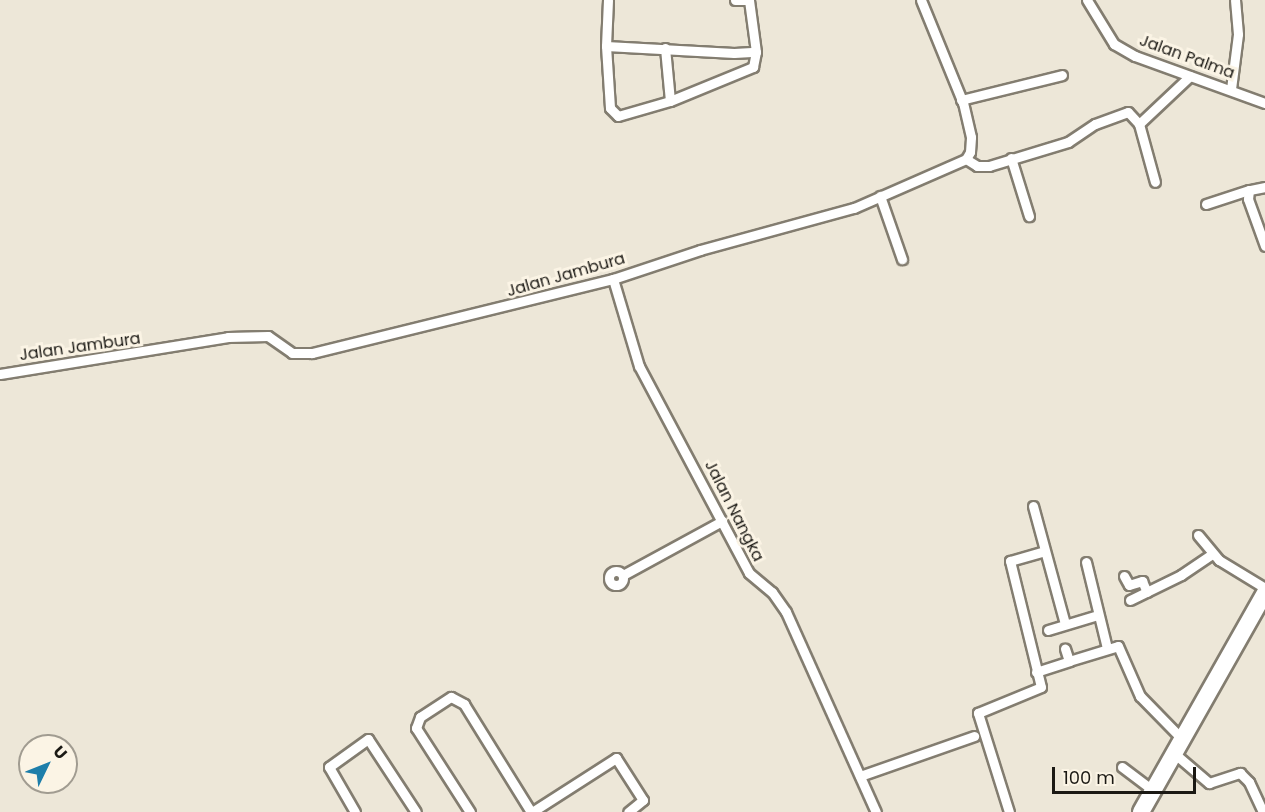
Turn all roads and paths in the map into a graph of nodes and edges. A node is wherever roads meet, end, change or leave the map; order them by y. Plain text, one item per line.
1 (608, 0) edge
2 (735, 0) edge
3 (749, 0) edge
4 (921, 0) edge
5 (1087, 0) edge
6 (1235, 0) edge
7 (606, 46) junction
8 (665, 48) junction
9 (756, 52) junction
10 (1062, 75) dead end
11 (1190, 76) junction
12 (1231, 89) junction
13 (961, 100) junction
14 (670, 101) junction
15 (1265, 103) edge
16 (1139, 124) junction
17 (1011, 158) junction
18 (966, 159) junction
19 (1155, 182) dead end
20 (1265, 187) edge
21 (1249, 190) junction
22 (880, 196) junction
23 (1206, 204) dead end
24 (1029, 216) dead end
25 (1265, 246) edge
26 (902, 259) dead end
27 (613, 279) junction
28 (0, 374) edge
29 (1033, 506) dead end
30 (722, 521) junction
31 (1198, 535) dead end
32 (1045, 551) junction
33 (1212, 554) junction
34 (1086, 562) dead end
35 (622, 574) dead end
36 (1124, 576) dead end
37 (1265, 588) edge
38 (1147, 592) junction
39 (1265, 593) edge
40 (1130, 600) dead end
41 (1098, 615) junction
42 (1065, 624) junction
43 (1048, 630) dead end
44 (1107, 648) junction
45 (1065, 649) dead end
46 (1069, 661) junction
47 (1036, 672) junction
48 (974, 736) dead end
49 (1178, 746) junction
50 (1122, 767) dead end
51 (860, 776) junction
52 (1153, 790) junction
53 (355, 812) edge
54 (416, 812) edge
55 (470, 812) edge
56 (532, 812) edge
57 (628, 812) edge
58 (876, 812) edge
59 (1009, 812) edge
60 (1141, 812) edge
61 (1263, 812) edge

1 - 7 street
2 - 3 street
3 - 9 street
4 - 13 street
5 - 11 street, Jalan Palma
6 - 12 street
7 - 8 street
7 - 14 street
8 - 9 street
8 - 14 street
9 - 14 street
10 - 13 street
11 - 12 street, Jalan Palma
11 - 16 street
12 - 15 street, Jalan Palma
13 - 18 street
16 - 17 street
16 - 19 street
17 - 18 street
17 - 24 street
18 - 22 street, Jalan Jambura
20 - 21 street
21 - 23 street
21 - 25 street
22 - 26 street
22 - 27 street, Jalan Jambura
27 - 28 street, Jalan Jambura
27 - 30 street, Jalan Nangka
29 - 32 street
30 - 35 street
30 - 51 street, Jalan Nangka
31 - 33 street
32 - 42 street
32 - 47 street
33 - 37 street
33 - 38 street
34 - 41 street
36 - 38 street
38 - 40 street
39 - 49 highway
41 - 42 street
41 - 44 street
42 - 43 street
44 - 46 street
44 - 49 street
45 - 46 street
46 - 47 street
47 - 59 street
48 - 51 street
49 - 52 highway
49 - 61 street
50 - 52 street
51 - 58 street, Jalan Nangka
52 - 60 highway
53 - 54 street
55 - 56 street
56 - 57 street

